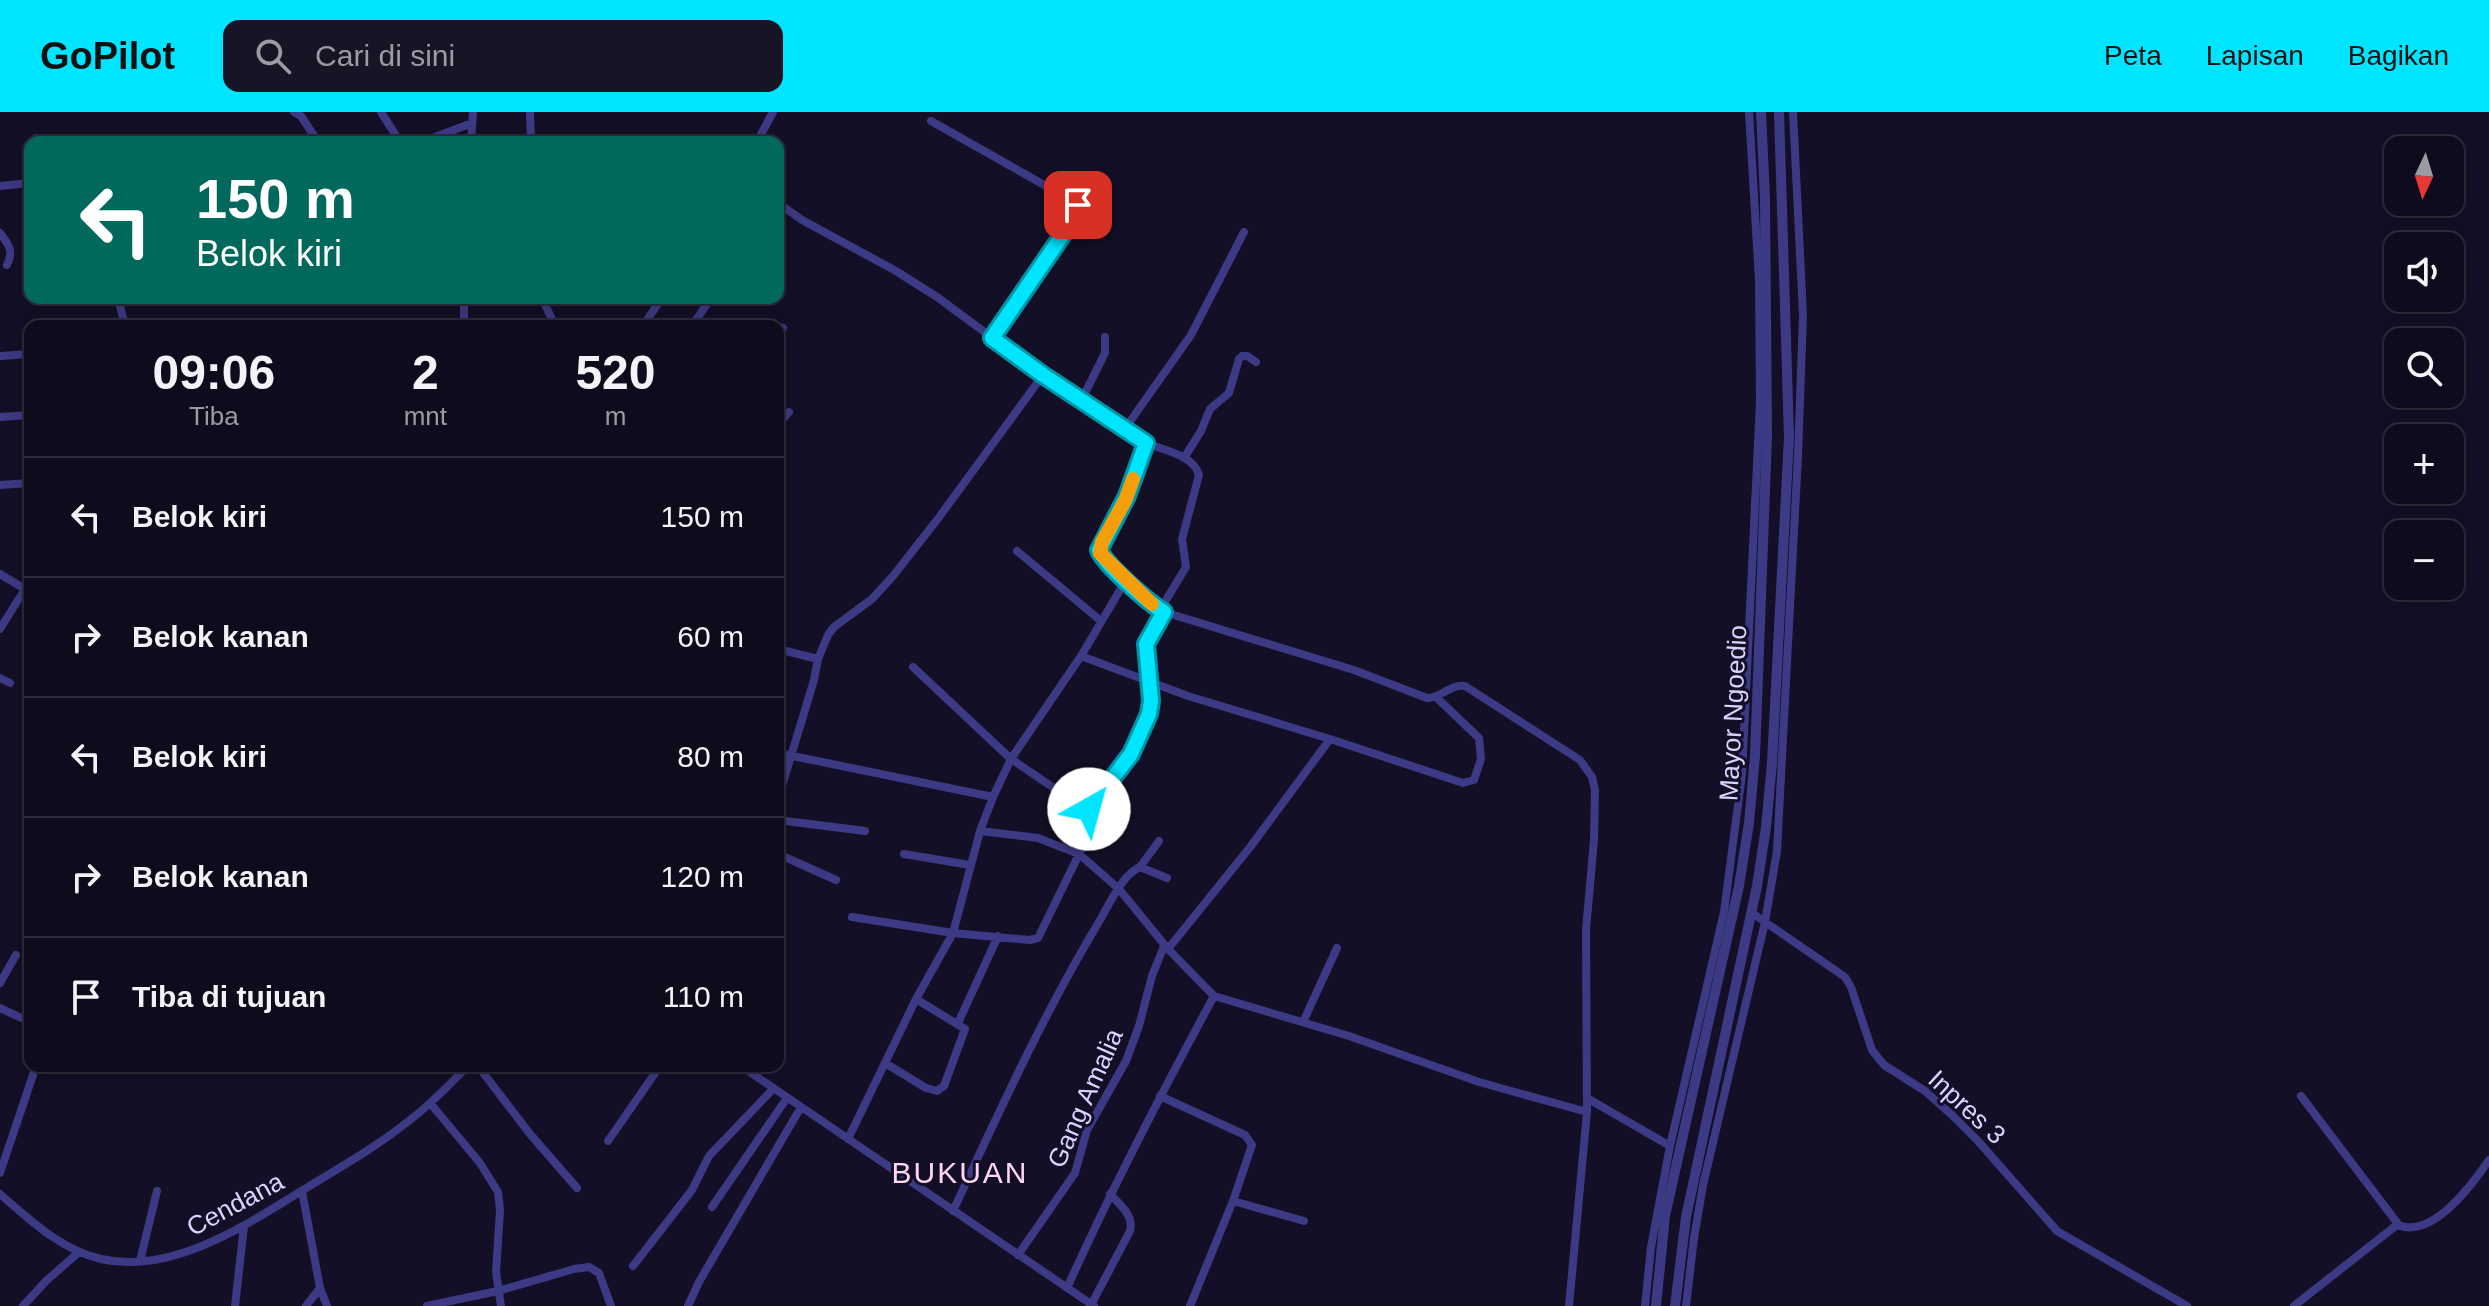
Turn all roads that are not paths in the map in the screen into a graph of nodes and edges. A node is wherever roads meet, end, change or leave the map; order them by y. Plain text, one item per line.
1 (294, 112) edge
2 (381, 112) edge
3 (473, 112) edge
4 (530, 112) edge
5 (773, 112) edge
6 (1749, 112) edge
7 (1761, 112) edge
8 (1779, 112) edge
9 (1793, 112) edge
10 (931, 121) dead end
11 (472, 123) junction
12 (314, 136) edge
13 (396, 136) edge
14 (438, 136) edge
15 (471, 136) edge
16 (531, 136) edge
17 (760, 136) edge
18 (24, 184) edge
19 (0, 186) edge
20 (784, 207) edge
21 (1244, 232) dead end
22 (0, 233) edge
23 (7, 265) dead end
24 (1105, 337) dead end
25 (992, 338) junction
26 (24, 354) edge
27 (0, 356) edge
28 (1256, 362) dead end
29 (1043, 375) junction
30 (1081, 401) junction
31 (789, 412) dead end
32 (24, 415) edge
33 (0, 417) edge
34 (784, 418) edge
35 (1124, 430) junction
36 (1146, 443) junction
37 (1184, 458) junction
38 (24, 483) edge
39 (0, 485) edge
40 (1017, 551) dead end
41 (0, 574) edge
42 (1126, 580) junction
43 (24, 588) edge
44 (24, 596) edge
45 (1162, 611) junction
46 (1101, 621) junction
47 (0, 629) edge
48 (784, 650) edge
49 (1081, 656) junction
50 (818, 659) junction
51 (913, 667) dead end
52 (0, 678) edge
53 (10, 683) dead end
54 (1150, 683) junction
55 (1436, 697) junction
56 (1330, 739) junction
57 (784, 754) edge
58 (790, 755) junction
59 (1011, 759) junction
60 (784, 776) edge
61 (993, 797) junction
62 (1088, 811) junction
63 (784, 821) edge
64 (865, 831) dead end
65 (980, 831) junction
66 (1159, 841) dead end
67 (904, 854) dead end
68 (1079, 854) junction
69 (784, 857) edge
70 (970, 865) junction
71 (1140, 867) junction
72 (1167, 878) dead end
73 (836, 880) dead end
74 (1119, 889) junction
75 (1752, 913) junction
76 (852, 917) dead end
77 (1765, 922) junction
78 (953, 933) junction
79 (998, 936) junction
80 (1166, 948) junction
81 (1337, 948) dead end
82 (16, 955) dead end
83 (0, 983) edge
84 (1214, 996) junction
85 (916, 999) junction
86 (0, 1008) edge
87 (24, 1019) edge
88 (1303, 1022) junction
89 (958, 1023) junction
90 (885, 1063) junction
91 (34, 1072) edge
92 (462, 1072) edge
93 (483, 1072) edge
94 (656, 1072) edge
95 (749, 1072) edge
96 (773, 1089) junction
97 (1160, 1096) junction
98 (2301, 1096) dead end
99 (787, 1098) junction
100 (1587, 1098) junction
101 (430, 1103) junction
102 (801, 1107) junction
103 (1587, 1112) junction
104 (848, 1139) junction
105 (608, 1141) dead end
106 (1670, 1146) junction
107 (2489, 1160) edge
108 (0, 1173) edge
109 (577, 1188) dead end
110 (157, 1191) dead end
111 (302, 1191) junction
112 (0, 1194) edge
113 (1110, 1194) junction
114 (1233, 1201) junction
115 (712, 1207) dead end
116 (953, 1211) junction
117 (1304, 1221) dead end
118 (2398, 1225) junction
119 (244, 1226) junction
120 (79, 1252) junction
121 (1018, 1255) junction
122 (140, 1261) junction
123 (633, 1266) dead end
124 (320, 1288) junction
125 (1067, 1288) junction
126 (498, 1291) junction
127 (1092, 1305) edge
128 (23, 1306) edge
129 (235, 1306) edge
130 (306, 1306) edge
131 (327, 1306) edge
132 (427, 1306) edge
133 (501, 1306) edge
134 (611, 1306) edge
135 (688, 1306) edge
136 (1190, 1306) edge
137 (1569, 1306) edge
138 (1645, 1306) edge
139 (1656, 1306) edge
140 (1675, 1306) edge
141 (1686, 1306) edge
142 (2187, 1306) edge
143 (2294, 1306) edge

1 - 12 street
2 - 13 street
3 - 11 street
4 - 16 street
5 - 17 street
6 - 106 street
7 - 139 street, Mayor Ngoedio
8 - 75 street, Mayor Ngoedio
9 - 77 street
10 - 25 street
11 - 14 street
11 - 15 street
18 - 19 street
20 - 25 street
21 - 35 street
22 - 23 street
24 - 30 street
25 - 29 street
26 - 27 street
28 - 37 street
29 - 30 street
29 - 50 street
30 - 35 street
31 - 34 street
32 - 33 street
35 - 36 street
36 - 37 street
36 - 42 street
37 - 45 street
38 - 39 street
40 - 46 street
41 - 43 street
42 - 45 street
42 - 46 street
44 - 47 street
45 - 54 street
45 - 55 street
46 - 49 street
48 - 50 street
49 - 54 street
49 - 59 street
50 - 58 street
51 - 59 street
52 - 53 street
54 - 56 street
54 - 62 street
55 - 56 street
55 - 100 street
56 - 80 street, Gang Amalia
57 - 58 street
58 - 60 street
58 - 61 street
59 - 61 street
59 - 62 street
61 - 65 street
62 - 68 street
63 - 64 street
65 - 68 street
65 - 70 street
66 - 71 street
67 - 70 street
68 - 74 street
68 - 79 street
69 - 73 street
70 - 78 street
71 - 72 street
71 - 74 street
74 - 80 street
74 - 116 street
75 - 77 street, Inpres 3
75 - 140 street, Mayor Ngoedio
76 - 78 street
77 - 141 street
77 - 142 street, Inpres 3
78 - 79 street
78 - 85 street
79 - 89 street
80 - 84 street
80 - 121 street, Gang Amalia
81 - 88 street
82 - 83 street
84 - 88 street
84 - 97 street
85 - 89 street
85 - 90 street
86 - 87 street
88 - 103 street
89 - 90 street
90 - 104 street
91 - 108 street
92 - 101 street, Cendana
93 - 109 street
94 - 105 street
95 - 96 street
96 - 99 street
96 - 123 street
97 - 113 street
97 - 114 street
98 - 118 street
99 - 102 street
99 - 115 street
100 - 103 street
100 - 106 street
101 - 111 street, Cendana
101 - 126 street
102 - 104 street
102 - 135 street
103 - 137 street
104 - 116 street
106 - 138 street
107 - 118 street
110 - 122 street
111 - 119 street, Cendana
111 - 124 street
112 - 120 street, Cendana
113 - 125 street
113 - 127 street
114 - 117 street
114 - 136 street
116 - 121 street
118 - 143 street
119 - 122 street, Cendana
119 - 129 street
120 - 122 street, Cendana
120 - 128 street
121 - 125 street
124 - 130 street
124 - 131 street
125 - 127 street
126 - 132 street
126 - 133 street
126 - 134 street

